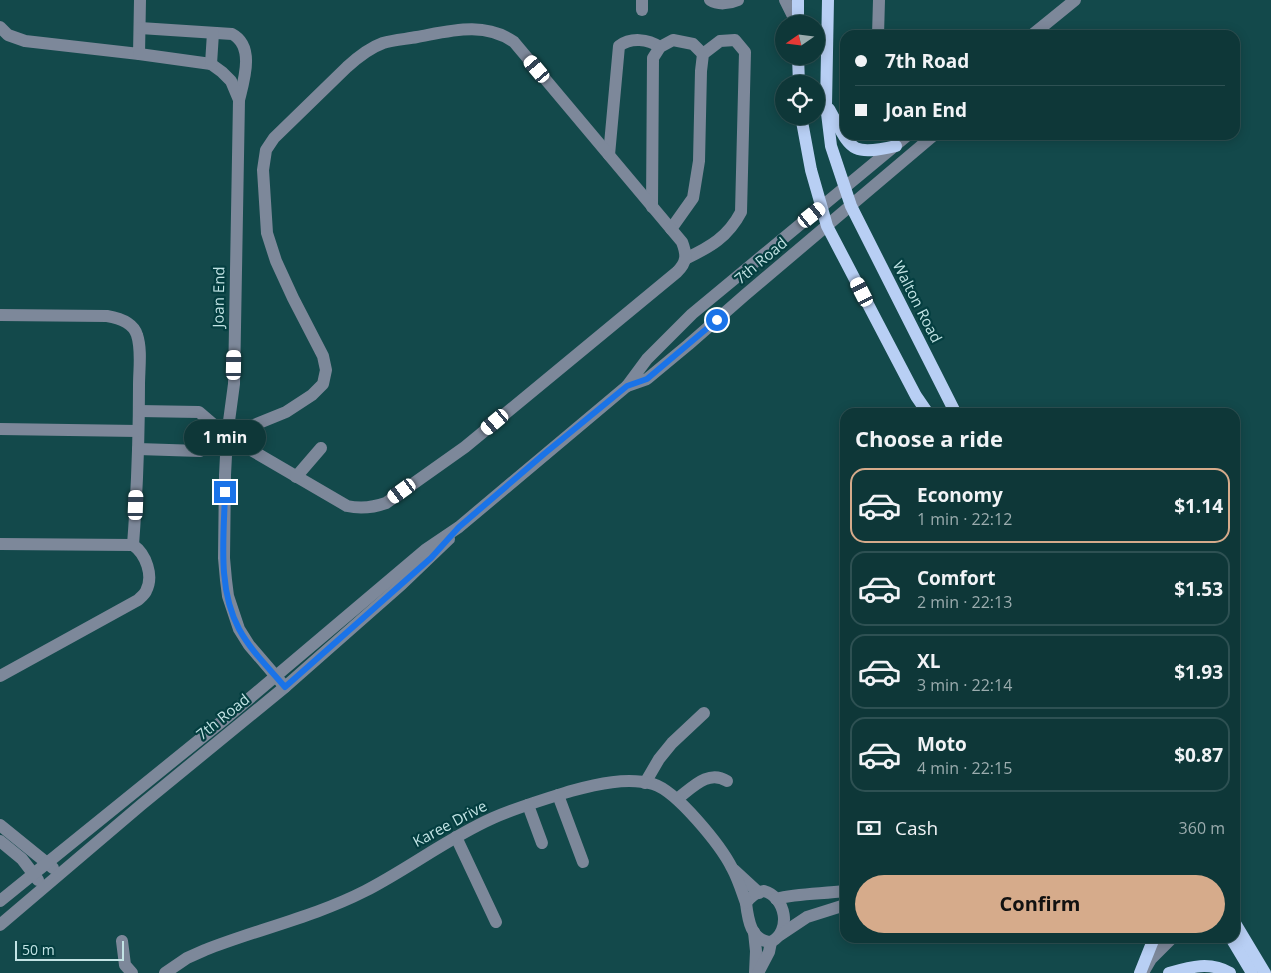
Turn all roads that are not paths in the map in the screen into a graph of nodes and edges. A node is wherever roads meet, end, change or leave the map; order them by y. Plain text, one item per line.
1 (140, 0) edge
2 (710, 0) edge
3 (738, 0) edge
4 (785, 0) edge
5 (798, 0) edge
6 (828, 0) edge
7 (878, 0) edge
8 (1075, 0) edge
9 (793, 15) edge
10 (798, 15) edge
11 (1054, 19) junction
12 (0, 27) edge
13 (140, 28) junction
14 (878, 30) edge
15 (1039, 30) edge
16 (1043, 30) edge
17 (214, 33) junction
18 (660, 47) junction
19 (139, 54) junction
20 (703, 54) junction
21 (211, 64) junction
22 (239, 100) junction
23 (826, 105) junction
24 (803, 125) edge
25 (840, 128) edge
26 (847, 140) edge
27 (903, 140) edge
28 (928, 140) edge
29 (896, 146) junction
30 (610, 155) junction
31 (845, 188) junction
32 (851, 206) junction
33 (652, 207) junction
34 (822, 207) junction
35 (828, 226) junction
36 (671, 230) junction
37 (687, 258) junction
38 (0, 314) edge
39 (627, 386) junction
40 (924, 408) edge
41 (953, 408) edge
42 (139, 411) junction
43 (0, 429) edge
44 (138, 431) junction
45 (227, 436) junction
46 (321, 448) dead end
47 (138, 449) junction
48 (296, 477) junction
49 (459, 527) junction
50 (0, 544) edge
51 (133, 545) junction
52 (0, 676) edge
53 (276, 676) junction
54 (285, 687) junction
55 (704, 713) dead end
56 (727, 781) dead end
57 (645, 783) junction
58 (558, 795) junction
59 (677, 799) junction
60 (528, 805) junction
61 (0, 825) edge
62 (456, 837) junction
63 (0, 841) edge
64 (542, 843) dead end
65 (583, 862) dead end
66 (47, 863) junction
67 (732, 868) junction
68 (59, 873) junction
69 (34, 874) junction
70 (43, 887) junction
71 (759, 892) junction
72 (840, 892) edge
73 (816, 895) junction
74 (776, 898) junction
75 (0, 901) edge
76 (746, 903) junction
77 (840, 906) edge
78 (821, 912) junction
79 (496, 922) dead end
80 (0, 924) edge
81 (1240, 931) edge
82 (754, 932) junction
83 (775, 938) junction
84 (122, 941) dead end
85 (1152, 943) edge
86 (1167, 943) edge
87 (1175, 943) edge
88 (1234, 943) edge
89 (132, 973) edge
90 (165, 973) edge
91 (756, 973) edge
92 (1142, 973) edge
93 (1153, 973) edge
94 (1169, 973) edge
95 (1230, 973) edge
96 (1252, 973) edge
97 (1265, 973) edge

1 - 13 street
2 - 3 street
4 - 9 street
5 - 10 main road
6 - 23 main road, Walton Road
7 - 14 street
8 - 11 street
11 - 15 street
11 - 16 street
12 - 19 street
13 - 17 street
13 - 19 street
17 - 21 street
17 - 22 street, Joan End
18 - 20 street
18 - 30 street
18 - 33 street
19 - 21 street
20 - 36 street
20 - 37 street
21 - 22 street
22 - 45 street, Joan End
23 - 25 main road
23 - 31 main road, Walton Road
24 - 34 main road
26 - 29 main road
27 - 29 street, 7th Road
28 - 32 street, 7th Road
29 - 31 street, 7th Road
30 - 33 street
30 - 45 street
31 - 32 main road, Walton Road
31 - 34 street, 7th Road
32 - 35 street, 7th Road
32 - 41 main road, Walton Road
33 - 36 street
34 - 35 main road
34 - 39 street, 7th Road
35 - 39 street, 7th Road
35 - 40 main road
36 - 37 street
37 - 48 street
38 - 42 street
39 - 49 street, 7th Road
42 - 44 street
42 - 45 street
43 - 44 street
44 - 47 street
45 - 47 street
45 - 48 street
45 - 53 street, Joan End
46 - 48 street
47 - 51 street
49 - 53 street, 7th Road
49 - 54 street, 7th Road
50 - 51 street
51 - 52 street
53 - 54 street, Joan End
53 - 66 street, 7th Road
54 - 68 street, 7th Road
55 - 57 street
56 - 59 street
57 - 58 street, Karee Drive
57 - 59 street, Karee Drive
58 - 60 street, Karee Drive
58 - 65 street
59 - 67 street, Karee Drive
60 - 62 street, Karee Drive
60 - 64 street
61 - 66 street
62 - 79 street
62 - 90 street, Karee Drive
63 - 69 street
66 - 68 street
66 - 69 street, 7th Road
67 - 71 street, Karee Drive
67 - 76 street, Karee Drive
68 - 70 street, 7th Road
69 - 70 street
69 - 75 street, 7th Road
70 - 80 street, 7th Road
71 - 74 street
71 - 76 street
72 - 73 street
73 - 74 street
73 - 78 street
74 - 83 street
76 - 82 street
77 - 78 street
78 - 83 street
81 - 97 main road
82 - 83 street
82 - 91 street
83 - 91 street
84 - 89 street
85 - 92 main road
86 - 92 street
87 - 93 street
88 - 96 main road
94 - 95 main road

